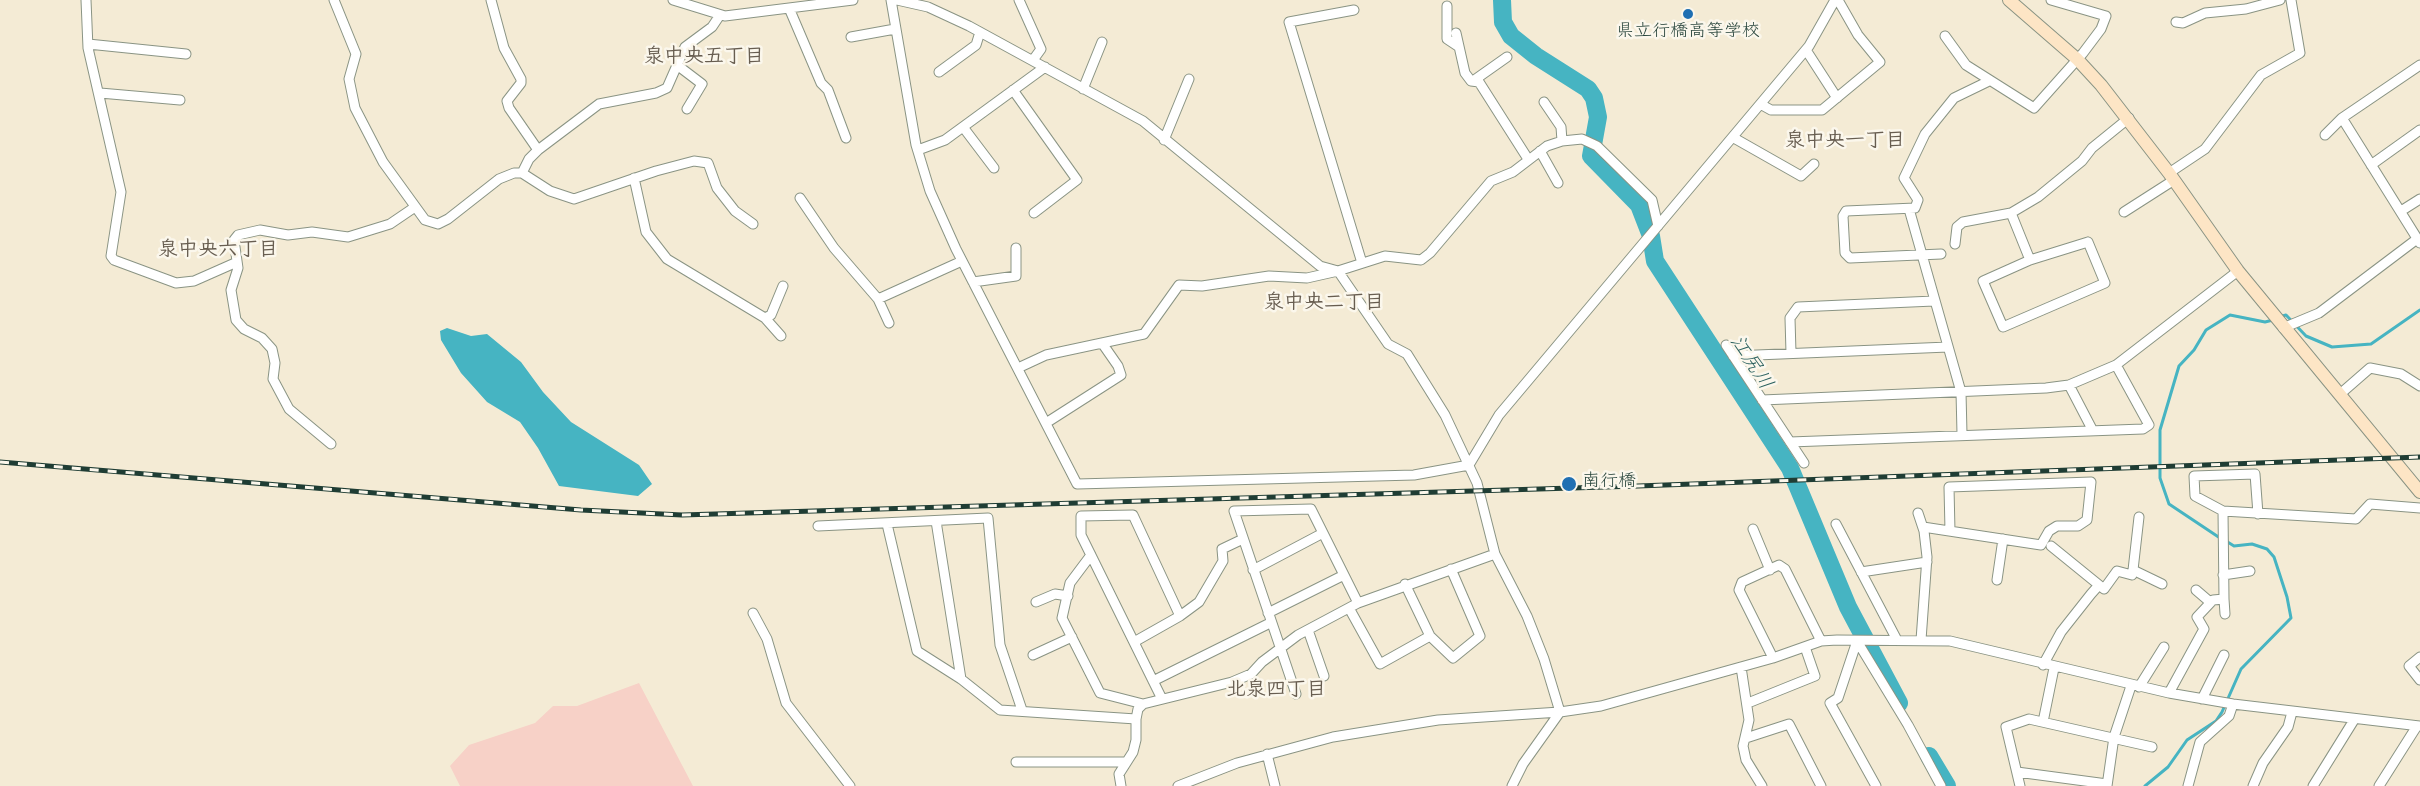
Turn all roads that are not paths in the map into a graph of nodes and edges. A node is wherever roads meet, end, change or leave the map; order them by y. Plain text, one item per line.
1 (86, 0) edge
2 (334, 0) edge
3 (491, 0) edge
4 (674, 0) edge
5 (853, 0) edge
6 (891, 0) edge
7 (897, 0) edge
8 (1019, 0) edge
9 (1836, 0) edge
10 (2009, 0) edge
11 (2051, 0) edge
12 (2280, 0) edge
13 (2291, 0) edge
14 (1447, 6) dead end
15 (789, 8) junction
16 (1354, 10) dead end
17 (720, 15) junction
18 (2176, 22) dead end
19 (895, 29) junction
20 (980, 32) junction
21 (1456, 33) dead end
22 (1945, 36) dead end
23 (851, 37) dead end
24 (1102, 42) dead end
25 (88, 44) junction
26 (1459, 47) junction
27 (1806, 50) junction
28 (186, 54) dead end
29 (1507, 57) dead end
30 (2077, 59) junction
31 (1033, 60) junction
32 (677, 65) junction
33 (2420, 65) edge
34 (1045, 67) junction
35 (939, 72) dead end
36 (1189, 79) dead end
37 (1473, 81) junction
38 (1989, 81) junction
39 (1083, 89) junction
40 (1012, 90) junction
41 (100, 93) junction
42 (1837, 98) junction
43 (180, 100) dead end
44 (1544, 102) dead end
45 (1762, 105) junction
46 (687, 109) dead end
47 (2129, 118) junction
48 (2342, 118) junction
49 (963, 127) junction
50 (2420, 130) edge
51 (2325, 135) dead end
52 (846, 138) dead end
53 (1734, 138) junction
54 (1164, 140) junction
55 (1562, 141) junction
56 (538, 150) junction
57 (918, 150) junction
58 (1540, 152) junction
59 (1528, 159) junction
60 (1814, 164) dead end
61 (2371, 165) junction
62 (994, 168) dead end
63 (522, 173) junction
64 (2172, 176) junction
65 (634, 178) junction
66 (1558, 183) dead end
67 (800, 198) dead end
68 (2420, 199) edge
69 (415, 207) junction
70 (1909, 209) junction
71 (2124, 212) dead end
72 (2401, 212) junction
73 (1034, 213) dead end
74 (2011, 213) junction
75 (753, 224) dead end
76 (1658, 226) junction
77 (2418, 241) edge
78 (1955, 244) dead end
79 (1016, 248) dead end
80 (1941, 254) dead end
81 (1922, 256) junction
82 (2030, 260) junction
83 (962, 261) junction
84 (237, 262) junction
85 (1362, 263) junction
86 (2238, 271) junction
87 (1338, 272) junction
88 (973, 282) junction
89 (783, 286) dead end
90 (878, 299) junction
91 (1934, 301) junction
92 (765, 318) junction
93 (889, 323) dead end
94 (2283, 328) junction
95 (781, 336) dead end
96 (1102, 343) junction
97 (1726, 345) dead end
98 (1948, 348) junction
99 (1791, 353) junction
100 (1733, 356) junction
101 (2116, 365) junction
102 (1018, 368) junction
103 (2069, 385) junction
104 (2420, 386) edge
105 (1960, 392) junction
106 (2339, 395) junction
107 (1762, 400) junction
108 (1046, 423) junction
109 (2093, 430) junction
110 (1962, 434) junction
111 (1790, 442) junction
112 (331, 444) dead end
113 (1804, 464) dead end
114 (1469, 465) junction
115 (2420, 492) edge
116 (2420, 508) edge
117 (2223, 511) junction
118 (1918, 513) dead end
119 (2258, 514) junction
120 (2139, 517) dead end
121 (936, 521) junction
122 (887, 524) junction
123 (1836, 524) dead end
124 (818, 526) dead end
125 (1923, 527) junction
126 (1753, 529) dead end
127 (1950, 531) junction
128 (1323, 533) junction
129 (1243, 538) junction
130 (2003, 539) junction
131 (2051, 546) dead end
132 (1496, 554) junction
133 (1091, 555) junction
134 (1927, 562) junction
135 (1451, 569) junction
136 (1253, 570) junction
137 (1770, 570) junction
138 (2133, 570) junction
139 (2250, 571) dead end
140 (1861, 572) junction
141 (1344, 575) junction
142 (2223, 575) junction
143 (1997, 580) dead end
144 (1405, 584) junction
145 (2162, 584) dead end
146 (2099, 585) junction
147 (2196, 590) dead end
148 (1068, 596) junction
149 (2224, 599) junction
150 (1036, 602) dead end
151 (2210, 602) junction
152 (1358, 603) junction
153 (1349, 608) junction
154 (753, 613) dead end
155 (2225, 614) dead end
156 (1180, 616) junction
157 (1269, 618) junction
158 (1308, 630) junction
159 (1430, 636) junction
160 (1072, 637) junction
161 (1897, 640) junction
162 (1921, 640) junction
163 (1821, 641) junction
164 (1857, 641) junction
165 (1134, 642) junction
166 (1805, 646) junction
167 (2164, 646) dead end
168 (1280, 648) junction
169 (1033, 655) dead end
170 (2224, 655) dead end
171 (2420, 657) edge
172 (1773, 658) junction
173 (2043, 665) junction
174 (1741, 668) junction
175 (2054, 668) junction
176 (1324, 676) dead end
177 (961, 679) junction
178 (2420, 680) edge
179 (1154, 681) junction
180 (2135, 686) junction
181 (2169, 693) junction
182 (1296, 694) dead end
183 (1162, 699) junction
184 (2202, 699) junction
185 (1748, 703) junction
186 (1143, 704) junction
187 (2233, 704) junction
188 (1022, 710) junction
189 (1560, 712) junction
190 (2292, 712) junction
191 (1136, 719) junction
192 (2354, 720) junction
193 (2043, 722) junction
194 (2419, 726) edge
195 (2114, 737) junction
196 (1746, 738) junction
197 (2152, 747) dead end
198 (1266, 754) junction
199 (1016, 762) dead end
200 (1125, 762) junction
201 (2017, 772) junction
202 (2107, 785) edge
203 (850, 786) edge
204 (1121, 786) edge
205 (1178, 786) edge
206 (1275, 786) edge
207 (1512, 786) edge
208 (1762, 786) edge
209 (1821, 786) edge
210 (1876, 786) edge
211 (1941, 786) edge
212 (2020, 786) edge
213 (2188, 786) edge
214 (2253, 786) edge
215 (2313, 786) edge
216 (2379, 786) edge

1 - 25 street
2 - 69 street
3 - 56 street
4 - 17 street
5 - 15 street
6 - 19 street
7 - 20 street
8 - 31 street
9 - 27 street
9 - 42 street
10 - 30 street
11 - 30 street
12 - 18 street
13 - 64 street
14 - 26 street
15 - 17 street
15 - 52 street
16 - 85 street
17 - 32 street
19 - 23 street
19 - 57 street
20 - 31 street
20 - 35 street
21 - 26 street
22 - 38 street
24 - 39 street
25 - 28 street
25 - 41 street
26 - 37 street
27 - 42 street
27 - 45 street
29 - 37 street
30 - 38 street
30 - 47 street
31 - 34 street
32 - 46 street
32 - 56 street
33 - 48 street
34 - 39 street
34 - 40 street
36 - 54 street
37 - 59 street
38 - 70 street
39 - 54 street
40 - 49 street
40 - 73 street
41 - 43 street
41 - 84 street
42 - 45 street
44 - 55 street
45 - 53 street
47 - 64 street
47 - 74 street
48 - 51 street
48 - 61 street
49 - 57 street
49 - 62 street
50 - 61 street
53 - 60 street
53 - 76 street
54 - 87 street
55 - 58 street
55 - 76 street
56 - 63 street
57 - 83 street
58 - 59 street
58 - 66 street
59 - 85 street
61 - 72 street
63 - 65 street
63 - 69 street
64 - 71 street
64 - 86 street
65 - 75 street
65 - 92 street
67 - 90 street
68 - 72 street
69 - 84 street
70 - 81 street
70 - 81 street
72 - 77 street
74 - 78 street
74 - 82 street
76 - 114 street
77 - 94 street
79 - 88 street
80 - 81 street
81 - 91 street
82 - 82 street
83 - 88 street
83 - 90 street
84 - 112 street
85 - 87 street
86 - 94 street
86 - 101 street
87 - 96 street
87 - 114 street
88 - 102 street
89 - 92 street
90 - 93 street
91 - 98 street
91 - 99 street
92 - 95 street
94 - 106 street
96 - 102 street
96 - 108 street
97 - 100 street
98 - 99 street
98 - 105 street
99 - 100 street
100 - 107 street
101 - 103 street
101 - 109 street
102 - 108 street
103 - 105 street
103 - 109 street
104 - 106 street
105 - 107 street
105 - 110 street
106 - 115 street
107 - 111 street
108 - 114 street
109 - 110 street
110 - 111 street
111 - 113 street
114 - 132 street
116 - 119 street
117 - 119 street
117 - 119 street
117 - 142 street
118 - 125 street
120 - 138 street
121 - 122 street
121 - 177 street
121 - 188 street
122 - 124 street
122 - 177 street
123 - 140 street
125 - 127 street
125 - 134 street
126 - 137 street
127 - 130 street
127 - 130 street
128 - 129 street
128 - 136 street
128 - 141 street
129 - 136 street
129 - 156 street
130 - 143 street
131 - 146 street
132 - 135 street
132 - 189 street
133 - 148 street
133 - 156 street
133 - 165 street
134 - 140 street
134 - 162 street
135 - 144 street
135 - 159 street
136 - 157 street
137 - 163 street
137 - 172 street
138 - 145 street
138 - 146 street
139 - 142 street
140 - 161 street
141 - 152 street
141 - 157 street
142 - 149 street
144 - 152 street
144 - 159 street
146 - 173 street
147 - 151 street
148 - 150 street
148 - 160 street
149 - 151 street
149 - 155 street
151 - 181 street
152 - 153 street
153 - 158 street
153 - 159 street
154 - 203 street
156 - 165 street
157 - 168 street
157 - 179 street
158 - 168 street
158 - 176 street
160 - 169 street
160 - 186 street
161 - 162 street
161 - 164 street
162 - 173 street
163 - 164 street
163 - 166 street
164 - 210 street
164 - 211 street
165 - 179 street
166 - 172 street
166 - 185 street
167 - 180 street
168 - 182 street
168 - 183 street
170 - 184 street
171 - 178 street
172 - 174 street
173 - 175 street
174 - 185 street
174 - 189 street
175 - 180 street
175 - 193 street
177 - 188 street
179 - 183 street
180 - 181 street
180 - 195 street
181 - 184 street
183 - 186 street
184 - 187 street
185 - 196 street
186 - 191 street
187 - 190 street
187 - 213 street
188 - 191 street
189 - 198 street
189 - 207 street
190 - 192 street
190 - 214 street
191 - 200 street
192 - 194 street
192 - 215 street
193 - 195 street
193 - 201 street
194 - 216 street
195 - 197 street
195 - 202 street
196 - 208 street
196 - 209 street
198 - 205 street
198 - 206 street
199 - 200 street
200 - 204 street
201 - 202 street
201 - 212 street

